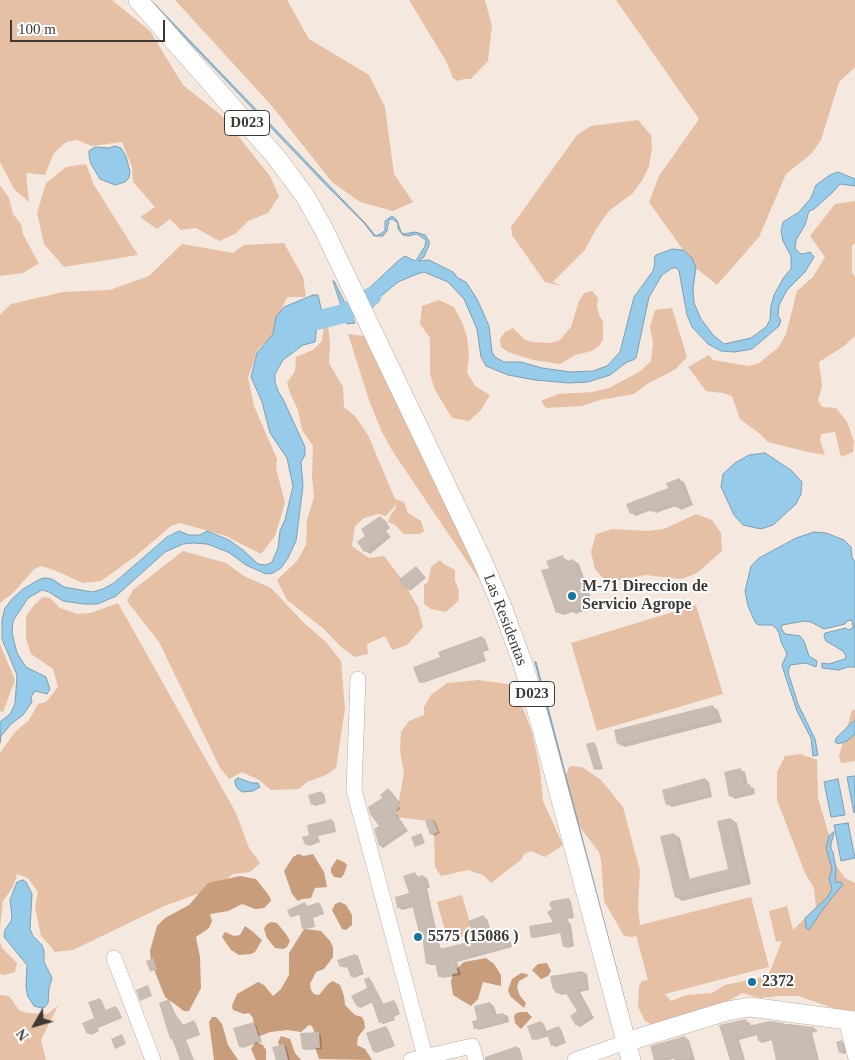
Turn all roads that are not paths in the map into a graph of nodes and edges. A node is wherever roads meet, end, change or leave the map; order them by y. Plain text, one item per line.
1 (138, 0) edge
2 (358, 679) dead end
3 (114, 958) dead end
4 (850, 1021) edge
5 (628, 1051) edge
6 (855, 1055) edge
7 (418, 1058) edge
8 (153, 1060) edge
9 (476, 1060) edge
10 (575, 1060) edge

1 - 5 main road, Las Residentas / D023
2 - 7 street
3 - 8 street
4 - 5 main road
4 - 6 street
5 - 10 street
7 - 9 street

